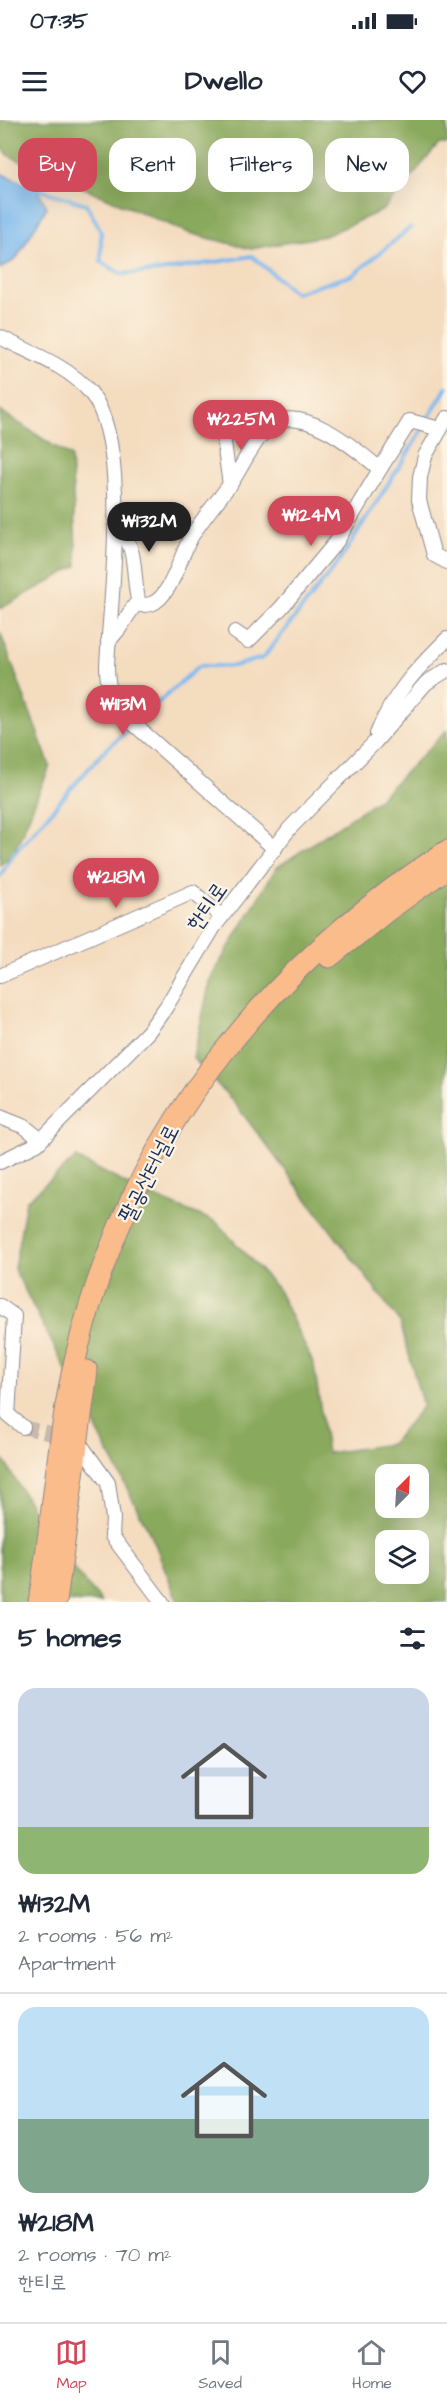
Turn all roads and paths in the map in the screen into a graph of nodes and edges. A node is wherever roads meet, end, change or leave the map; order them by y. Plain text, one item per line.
1 (0, 337) edge
2 (221, 421) dead end
3 (443, 423) edge
4 (380, 469) junction
5 (230, 484) junction
6 (115, 523) junction
7 (447, 562) edge
8 (139, 604) junction
9 (234, 632) dead end
10 (447, 639) edge
11 (108, 642) junction
12 (447, 670) edge
13 (375, 742) junction
14 (275, 849) junction
15 (447, 851) edge
16 (447, 868) edge
17 (222, 916) junction
18 (0, 976) edge
19 (0, 1117) edge
20 (41, 1140) junction
21 (0, 1162) edge
22 (0, 1306) edge
23 (23, 1426) tunnel mouth
24 (78, 1441) tunnel mouth
25 (39, 1602) edge
26 (56, 1602) edge
27 (162, 1602) edge

1 - 6 street
2 - 5 street
3 - 4 street
3 - 7 street
4 - 5 street
4 - 9 street
5 - 8 street
6 - 8 street
6 - 11 street
8 - 11 street
10 - 13 street
11 - 14 street
12 - 13 street, 한티로
13 - 14 street, 한티로
14 - 17 street, 한티로
15 - 25 highway, 팔공산터널로
16 - 26 highway, 팔공산터널로
17 - 18 street
17 - 20 street, 한티로
19 - 20 street
20 - 21 street, 한티로
22 - 23 street
24 - 27 street

